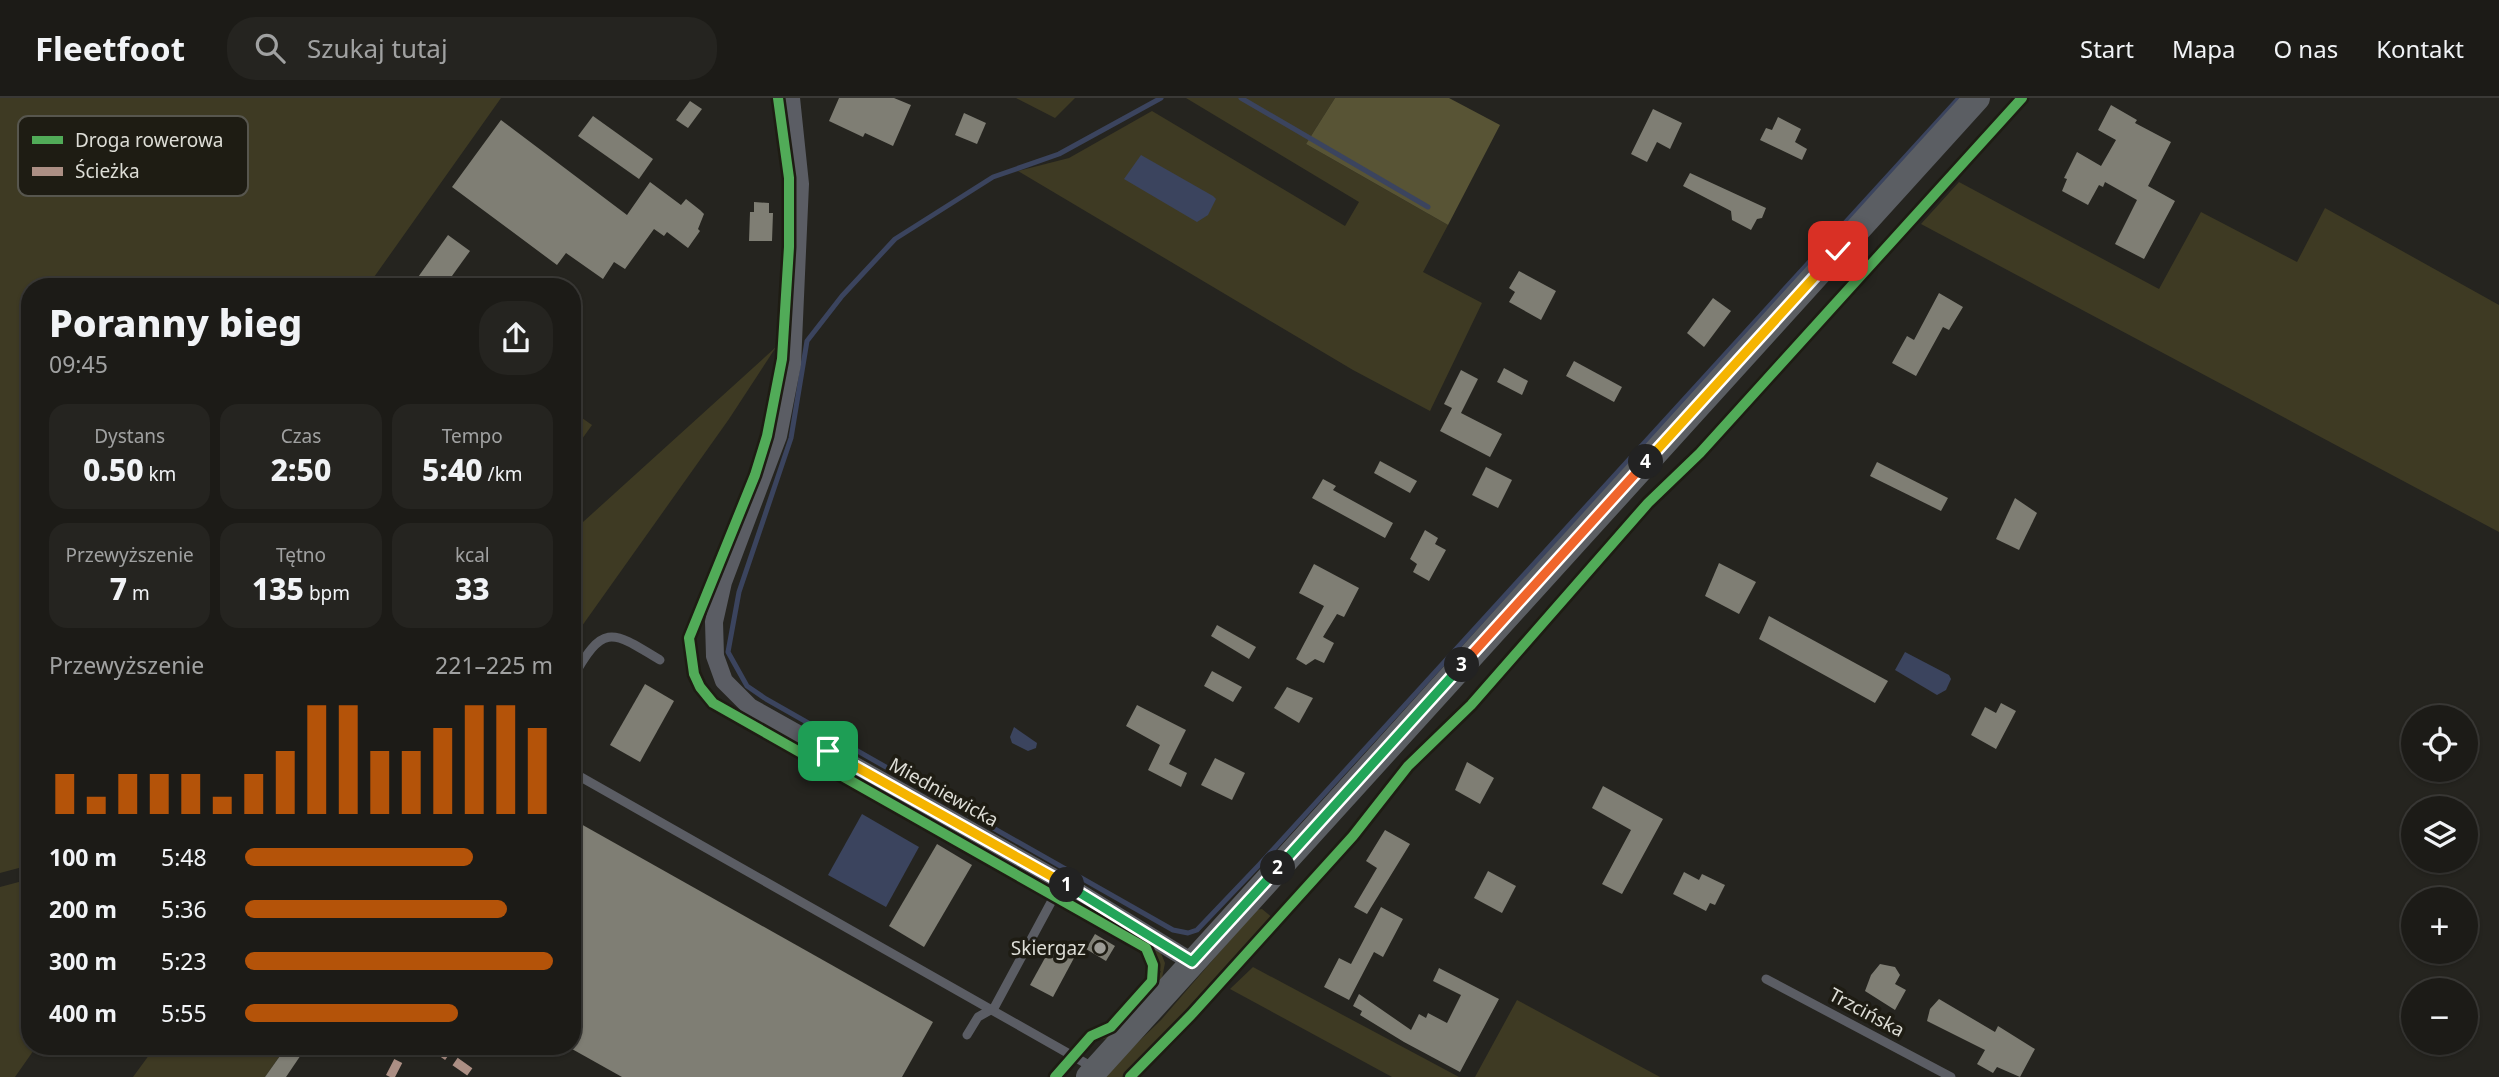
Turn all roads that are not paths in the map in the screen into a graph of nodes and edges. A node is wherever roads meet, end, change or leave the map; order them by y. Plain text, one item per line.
1 (791, 98) edge
2 (1977, 98) edge
3 (660, 660) dead end
4 (581, 663) edge
5 (581, 777) edge
6 (1062, 882) junction
7 (1192, 962) junction
8 (1766, 979) dead end
9 (994, 1008) junction
10 (967, 1035) dead end
11 (1093, 1073) edge
12 (1951, 1077) edge

1 - 6 street, Miedniewicka
2 - 7 main road
3 - 4 lane
5 - 9 lane
6 - 7 street, Miedniewicka
6 - 9 lane
7 - 11 main road
8 - 12 lane, Trzcińska
9 - 10 lane
9 - 11 lane

